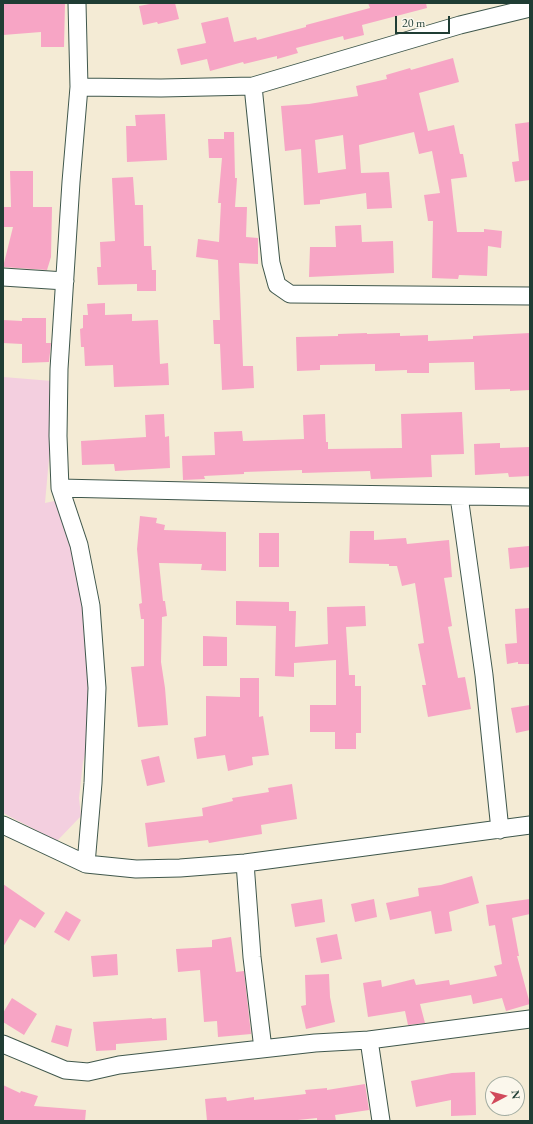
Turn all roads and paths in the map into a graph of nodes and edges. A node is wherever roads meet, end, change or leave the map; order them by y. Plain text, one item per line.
1 (77, 3) edge
2 (530, 8) edge
3 (253, 86) junction
4 (79, 87) junction
5 (3, 277) edge
6 (65, 281) junction
7 (530, 296) edge
8 (60, 488) junction
9 (459, 496) junction
10 (530, 497) edge
11 (3, 825) edge
12 (530, 825) edge
13 (500, 830) junction
14 (245, 863) junction
15 (86, 864) junction
16 (530, 1019) edge
17 (369, 1040) junction
18 (3, 1044) edge
19 (263, 1049) junction
20 (381, 1121) edge

1 - 4 street
2 - 3 street
3 - 4 street
3 - 7 street
4 - 6 street
5 - 6 street
6 - 8 street
8 - 9 street
8 - 15 street
9 - 10 street
9 - 13 street
11 - 15 street
12 - 13 street
13 - 14 street
14 - 15 street
14 - 19 street
16 - 17 street
17 - 19 street
17 - 20 street
18 - 19 street

